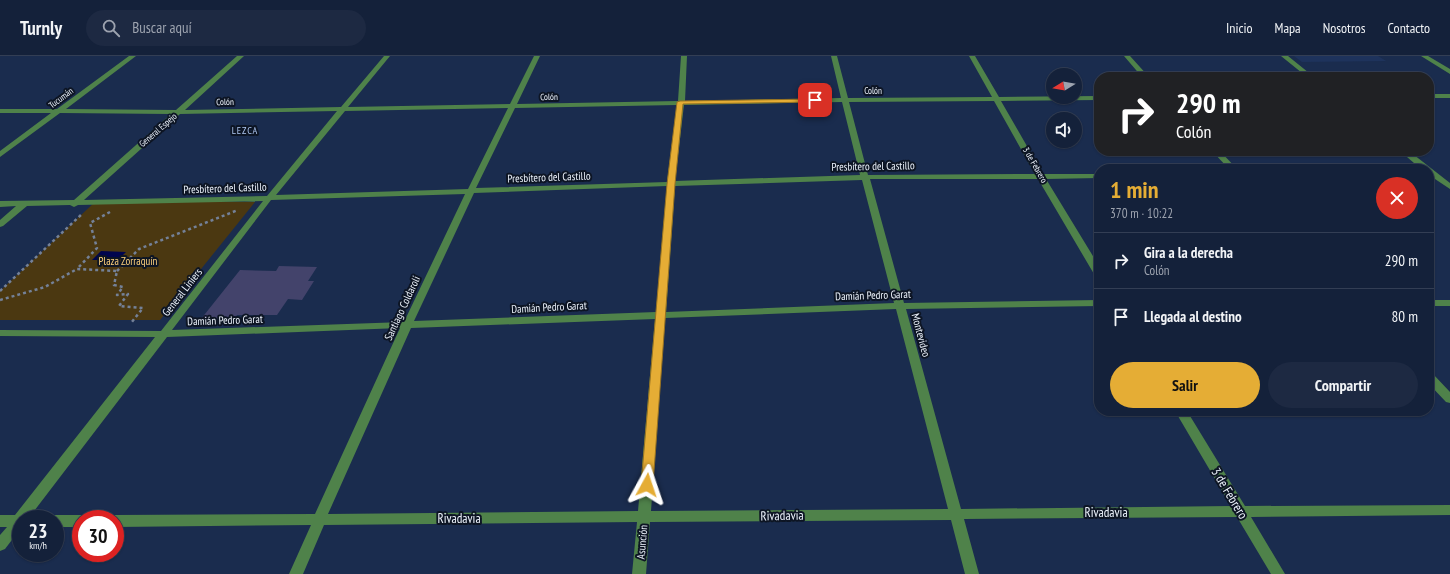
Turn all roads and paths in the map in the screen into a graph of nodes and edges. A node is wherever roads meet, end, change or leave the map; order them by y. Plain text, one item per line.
1 (133, 56) edge
2 (241, 56) edge
3 (387, 56) edge
4 (536, 56) edge
5 (684, 56) edge
6 (834, 56) edge
7 (972, 56) edge
8 (1127, 56) edge
9 (1284, 56) edge
10 (1424, 56) edge
11 (1141, 72) edge
12 (1305, 72) edge
13 (1450, 72) edge
14 (1434, 96) edge
15 (1450, 96) edge
16 (1094, 98) edge
17 (997, 99) junction
18 (845, 100) junction
19 (680, 102) junction
20 (511, 107) junction
21 (344, 108) junction
22 (61, 110) junction
23 (0, 111) edge
24 (178, 112) junction
25 (0, 155) edge
26 (1221, 156) edge
27 (1410, 156) edge
28 (1228, 164) edge
29 (1420, 164) edge
30 (1434, 174) edge
31 (1040, 176) junction
32 (1094, 176) edge
33 (1434, 176) edge
34 (1450, 176) edge
35 (865, 177) junction
36 (671, 184) junction
37 (1450, 188) edge
38 (469, 192) junction
39 (269, 198) junction
40 (121, 202) junction
41 (93, 203) junction
42 (0, 204) edge
43 (24, 204) junction
44 (74, 204) junction
45 (240, 209) dead end
46 (0, 224) edge
47 (1094, 266) edge
48 (77, 269) junction
49 (117, 270) junction
50 (0, 291) edge
51 (0, 300) edge
52 (1094, 303) edge
53 (1434, 303) edge
54 (1450, 303) edge
55 (900, 306) junction
56 (662, 314) junction
57 (407, 325) junction
58 (0, 333) edge
59 (122, 334) junction
60 (164, 334) junction
61 (1434, 382) edge
62 (1450, 400) edge
63 (1184, 416) edge
64 (28, 510) edge
65 (1450, 510) edge
66 (1241, 512) junction
67 (956, 513) junction
68 (644, 516) junction
69 (320, 519) junction
70 (124, 520) edge
71 (0, 521) edge
72 (12, 521) edge
73 (12, 531) edge
74 (0, 545) edge
75 (296, 574) edge
76 (639, 574) edge
77 (972, 574) edge
78 (1278, 574) edge

1 - 22 street, Tucumán
2 - 24 street, General Espejo
3 - 21 street, General Liniers
4 - 20 street, Santiago Coldaroli
5 - 19 street, Asunción
6 - 18 street, Montevideo
7 - 17 street, 3 de Febrero
8 - 11 street
9 - 12 street
10 - 13 street
14 - 15 street
16 - 17 street, Colón
17 - 18 street, Colón
17 - 31 street, 3 de Febrero
18 - 19 street, Colón
18 - 35 street, Montevideo
19 - 20 street, Colón
19 - 36 street, Asunción
20 - 21 street, Colón
20 - 38 street, Santiago Coldaroli
21 - 24 street, Colón
21 - 39 street, General Liniers
22 - 23 street, Colón
22 - 24 street, Colón
22 - 25 street, Tucumán
24 - 44 street, General Espejo
26 - 28 street
27 - 29 street
30 - 34 street
31 - 32 street, Presbítero del Castillo
31 - 35 street, Presbítero del Castillo
31 - 47 street, 3 de Febrero
33 - 37 street
35 - 36 street, Presbítero del Castillo
35 - 55 street, Montevideo
36 - 38 street, Presbítero del Castillo
36 - 56 street, Asunción
38 - 39 street, Presbítero del Castillo
38 - 57 street, Santiago Coldaroli
39 - 40 street, Presbítero del Castillo
39 - 60 street, General Liniers
40 - 41 street, Presbítero del Castillo
40 - 48 path
41 - 44 street, Presbítero del Castillo
41 - 50 path
42 - 43 street, Presbítero del Castillo
43 - 44 street, Presbítero del Castillo
43 - 46 street
45 - 49 path
48 - 49 path
48 - 51 path
49 - 59 path
52 - 55 street, Damián Pedro Garat
53 - 54 street
55 - 56 street, Damián Pedro Garat
55 - 67 street, Montevideo
56 - 57 street, Damián Pedro Garat
56 - 68 street, Asunción
57 - 60 street, Damián Pedro Garat
57 - 69 street, Santiago Coldaroli
58 - 59 street, Damián Pedro Garat
59 - 60 street, Damián Pedro Garat
60 - 64 street, General Liniers
61 - 62 street
63 - 66 street, 3 de Febrero
65 - 66 street, Rivadavia
66 - 67 street, Rivadavia
66 - 78 street, 3 de Febrero
67 - 68 street, Rivadavia
67 - 77 street, Montevideo
68 - 69 street, Rivadavia
68 - 76 street, Asunción
69 - 70 street, Rivadavia
69 - 75 street, Santiago Coldaroli
71 - 72 street
73 - 74 street, General Liniers

